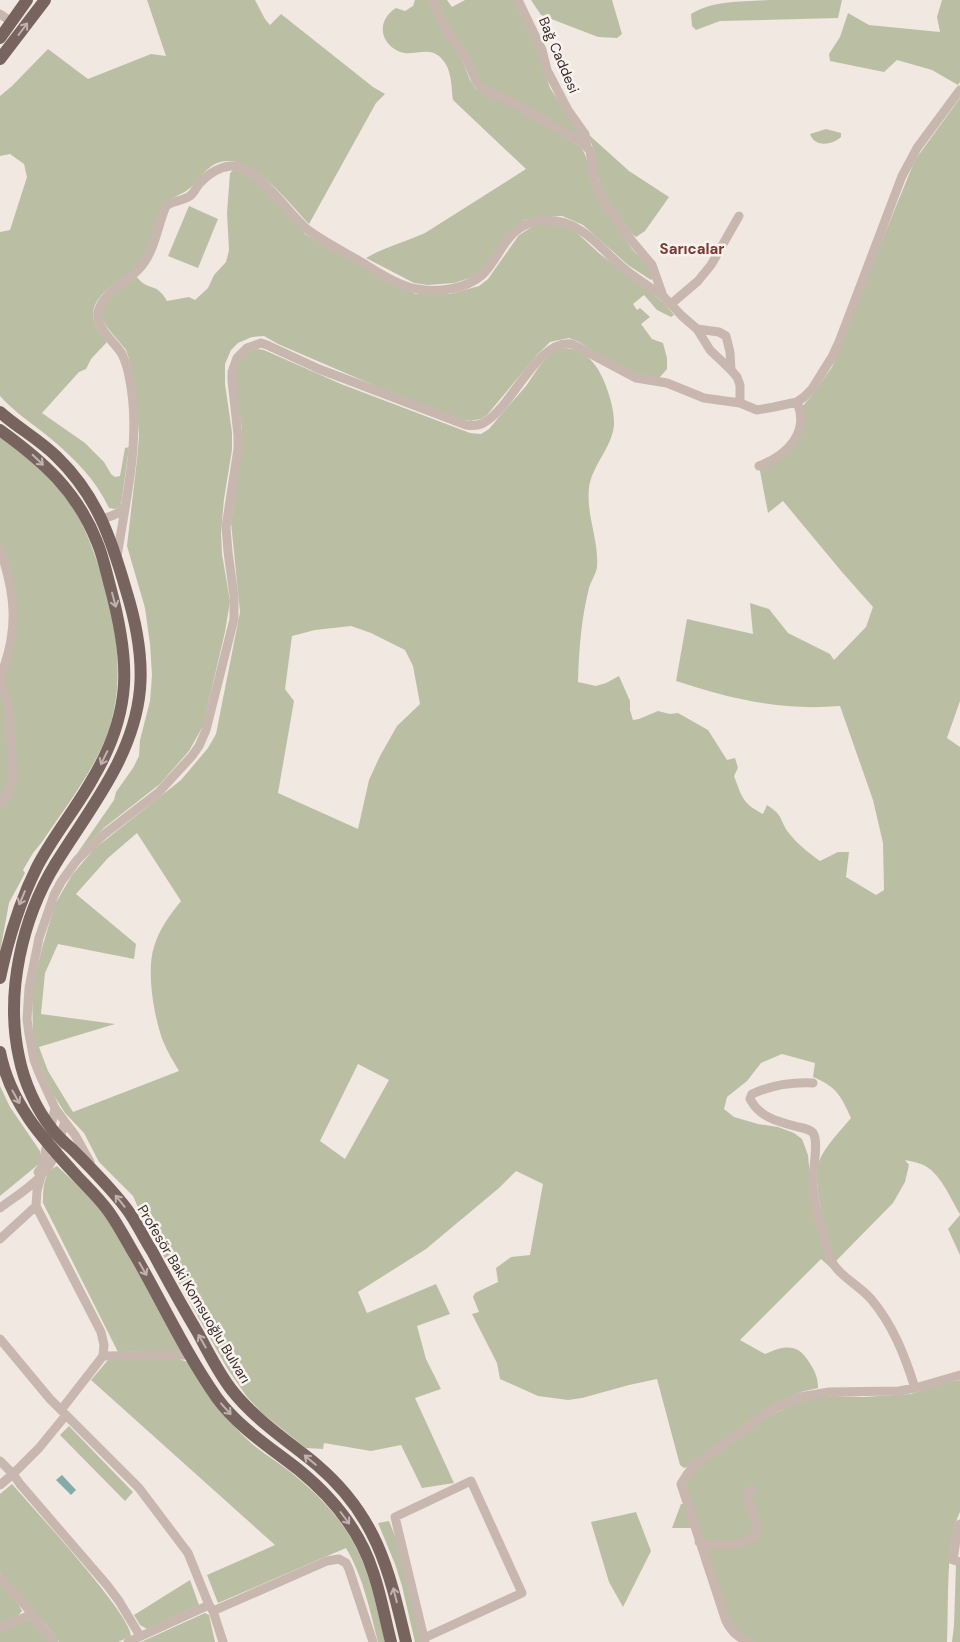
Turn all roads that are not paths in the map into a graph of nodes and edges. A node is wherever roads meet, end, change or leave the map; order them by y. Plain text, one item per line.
1 (28, 0) edge
2 (45, 0) edge
3 (432, 0) edge
4 (518, 0) edge
5 (0, 14) edge
6 (12, 22) junction
7 (0, 38) edge
8 (0, 59) edge
9 (960, 90) edge
10 (588, 147) junction
11 (739, 216) dead end
12 (663, 296) junction
13 (671, 304) junction
14 (698, 329) junction
15 (731, 370) junction
16 (797, 402) junction
17 (740, 403) junction
18 (0, 412) edge
19 (0, 430) edge
20 (760, 466) dead end
21 (125, 505) junction
22 (102, 519) junction
23 (0, 549) edge
24 (117, 559) junction
25 (0, 678) edge
26 (0, 684) edge
27 (0, 804) edge
28 (0, 978) edge
29 (0, 1052) edge
30 (813, 1083) dead end
31 (55, 1108) junction
32 (65, 1122) junction
33 (55, 1133) junction
34 (47, 1142) junction
35 (56, 1153) junction
36 (41, 1176) junction
37 (99, 1176) junction
38 (0, 1201) edge
39 (36, 1206) junction
40 (0, 1208) edge
41 (0, 1239) edge
42 (0, 1339) edge
43 (191, 1355) junction
44 (103, 1356) junction
45 (960, 1375) edge
46 (915, 1388) junction
47 (63, 1412) junction
48 (0, 1461) edge
49 (13, 1474) junction
50 (0, 1485) edge
51 (752, 1489) dead end
52 (960, 1524) edge
53 (700, 1542) junction
54 (960, 1562) edge
55 (0, 1578) edge
56 (211, 1608) junction
57 (32, 1614) junction
58 (0, 1628) edge
59 (140, 1636) junction
60 (425, 1640) edge
61 (54, 1642) edge
62 (128, 1642) edge
63 (223, 1642) edge
64 (373, 1642) edge
65 (391, 1642) edge
66 (406, 1642) edge
67 (750, 1642) edge

1 - 6 main road
8 -> 2 main road
3 - 10 street
4 - 10 street, Bağ Caddesi
5 - 6 street
6 - 7 main road
9 - 16 street
10 - 12 street, Bağ Caddesi
11 - 13 street
12 - 13 street
12 - 21 street
13 - 14 street
14 - 15 street
14 - 15 street
15 - 17 street
16 - 17 street
16 - 20 street
17 - 31 street
18 - 22 main road, Profesör Baki Komsuoğlu Bulvarı
19 -> 28 main road
21 - 22 street
21 - 24 street
22 - 24 main road, Profesör Baki Komsuoğlu Bulvarı
23 - 25 street
24 - 33 main road, Profesör Baki Komsuoğlu Bulvarı
26 - 27 street
29 -> 34 main road
30 - 46 street
31 - 32 street
31 - 33 street
32 - 33 street
32 - 37 street
33 - 34 street
33 - 35 street
33 - 37 main road, Profesör Baki Komsuoğlu Bulvarı
34 - 35 main road
34 - 38 street
35 - 36 street
35 -> 43 main road
36 - 39 street
36 - 40 street
66 -> 37 main road, Profesör Baki Komsuoğlu Bulvarı
39 - 41 street
39 - 44 street
42 - 47 street
43 - 44 street
43 -> 65 main road
44 - 47 street
45 - 46 street
46 - 53 street
47 - 49 street
47 - 56 street
48 - 49 street
49 - 50 street
49 - 59 street
51 - 53 street
52 - 54 street
53 - 67 street
55 - 57 street
56 - 59 street
56 - 63 street
56 - 64 street
57 - 58 street
57 - 61 street
59 - 62 street
60 - 60 street

